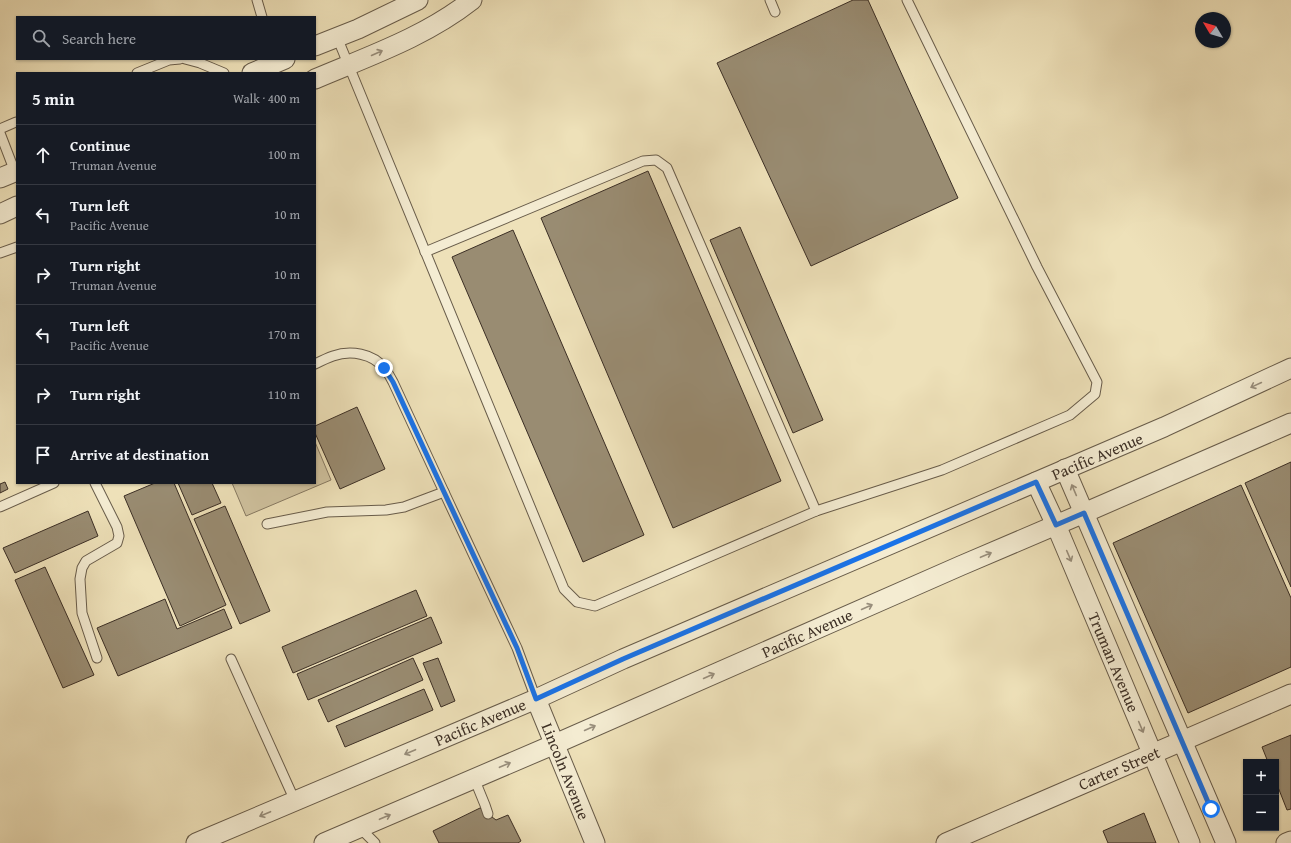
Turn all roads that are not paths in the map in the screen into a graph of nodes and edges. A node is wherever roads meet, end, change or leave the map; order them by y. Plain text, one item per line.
1 (257, 0) edge
2 (418, 0) edge
3 (472, 0) edge
4 (770, 0) edge
5 (907, 0) edge
6 (775, 12) dead end
7 (262, 16) edge
8 (337, 38) junction
9 (316, 46) edge
10 (169, 60) edge
11 (189, 60) edge
12 (278, 60) edge
13 (348, 65) junction
14 (139, 72) edge
15 (222, 72) edge
16 (254, 72) edge
17 (316, 79) edge
18 (16, 122) dead end
19 (0, 129) edge
20 (0, 133) edge
21 (11, 173) edge
22 (16, 206) edge
23 (0, 214) edge
24 (16, 247) edge
25 (425, 252) junction
26 (0, 253) edge
27 (316, 364) edge
28 (1291, 368) edge
29 (1291, 423) edge
30 (1065, 469) junction
31 (1036, 482) junction
32 (52, 484) edge
33 (96, 484) edge
34 (444, 492) junction
35 (0, 507) edge
36 (816, 511) junction
37 (1084, 513) junction
38 (267, 524) dead end
39 (1056, 525) junction
40 (97, 658) dead end
41 (231, 659) dead end
42 (1291, 694) edge
43 (536, 699) junction
44 (1182, 741) junction
45 (554, 744) junction
46 (1152, 754) junction
47 (474, 778) junction
48 (295, 801) junction
49 (488, 814) dead end
50 (360, 828) junction
51 (1291, 841) edge
52 (196, 843) edge
53 (324, 843) edge
54 (375, 843) edge
55 (595, 843) edge
56 (946, 843) edge
57 (1190, 843) edge
58 (1226, 843) edge
59 (1286, 843) edge

1 - 7 lane
2 - 8 street
13 -> 3 street
4 - 6 lane
5 - 36 lane
8 - 9 street
8 - 13 lane
10 - 14 lane
11 - 15 lane
12 - 16 street
13 - 17 street
13 - 25 lane
18 - 19 lane
20 - 21 lane
22 - 23 street
24 - 26 lane
25 - 36 lane
25 - 36 lane
27 - 34 lane
28 -> 30 street, Pacific Avenue
29 - 37 street, Pacific Avenue
30 - 31 street, Pacific Avenue
37 -> 30 street, Truman Avenue
31 - 39 street, Truman Avenue
31 - 43 street, Pacific Avenue
32 - 35 lane
33 - 40 lane
34 - 38 lane
34 - 43 lane
37 - 39 street, Pacific Avenue
37 - 44 street, Truman Avenue
45 -> 39 street, Pacific Avenue
39 -> 46 street, Truman Avenue
41 - 48 lane
42 - 44 street, Carter Street
43 - 45 street, Lincoln Avenue
43 -> 48 street, Pacific Avenue
44 - 46 street, Carter Street
44 - 58 street, Truman Avenue
47 -> 45 street, Pacific Avenue
45 - 55 street, Lincoln Avenue
46 - 56 street, Carter Street
46 - 57 street, Truman Avenue
47 - 49 lane
50 -> 47 street, Pacific Avenue
48 -> 52 street, Pacific Avenue
50 - 53 street, Pacific Avenue
50 - 54 lane
51 - 59 street

